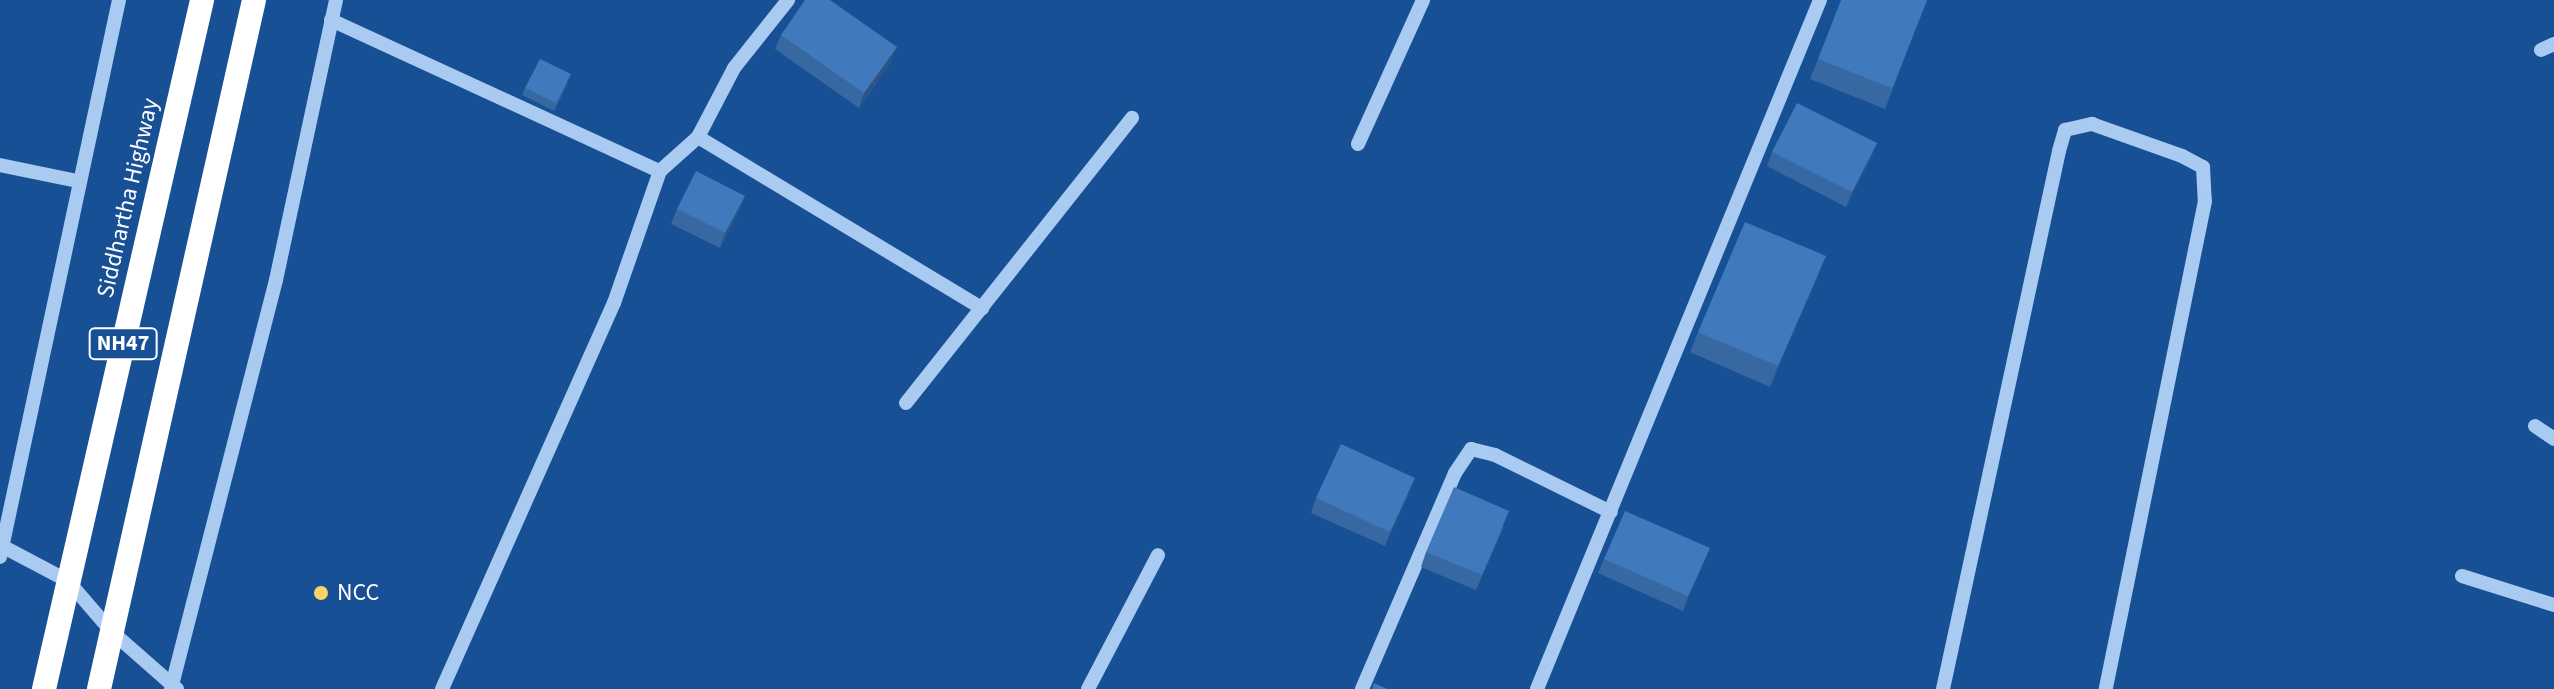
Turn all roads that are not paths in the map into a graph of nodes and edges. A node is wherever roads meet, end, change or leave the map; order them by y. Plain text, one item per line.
1 (119, 0) edge
2 (202, 0) edge
3 (254, 0) edge
4 (336, 0) edge
5 (788, 0) edge
6 (1423, 0) edge
7 (1820, 0) edge
8 (331, 20) junction
9 (1132, 118) dead end
10 (698, 137) junction
11 (1358, 144) dead end
12 (0, 165) edge
13 (660, 171) junction
14 (77, 181) junction
15 (982, 308) junction
16 (906, 403) dead end
17 (2535, 426) dead end
18 (2554, 439) edge
19 (1611, 512) junction
20 (1, 549) edge
21 (1158, 555) dead end
22 (2462, 576) dead end
23 (68, 581) junction
24 (2554, 605) edge
25 (111, 631) junction
26 (173, 688) edge
27 (44, 689) edge
28 (99, 689) edge
29 (442, 689) edge
30 (1088, 689) edge
31 (1362, 689) edge
32 (1537, 689) edge
33 (1943, 689) edge
34 (2106, 689) edge

1 - 14 street
2 - 23 highway, Siddhartha Highway / NH47
3 - 25 highway, NH47
4 - 8 street
5 - 10 street
6 - 11 street
7 - 19 street
8 - 13 street
8 - 26 street
9 - 15 street
10 - 13 street
10 - 15 street
12 - 14 street
13 - 29 street
14 - 20 street
15 - 16 street
17 - 18 street
19 - 31 street
19 - 32 street
20 - 23 street
21 - 30 street
22 - 24 street
23 - 25 street
23 - 27 highway, Siddhartha Highway / NH47
25 - 26 street
25 - 28 highway, NH47
33 - 34 street

